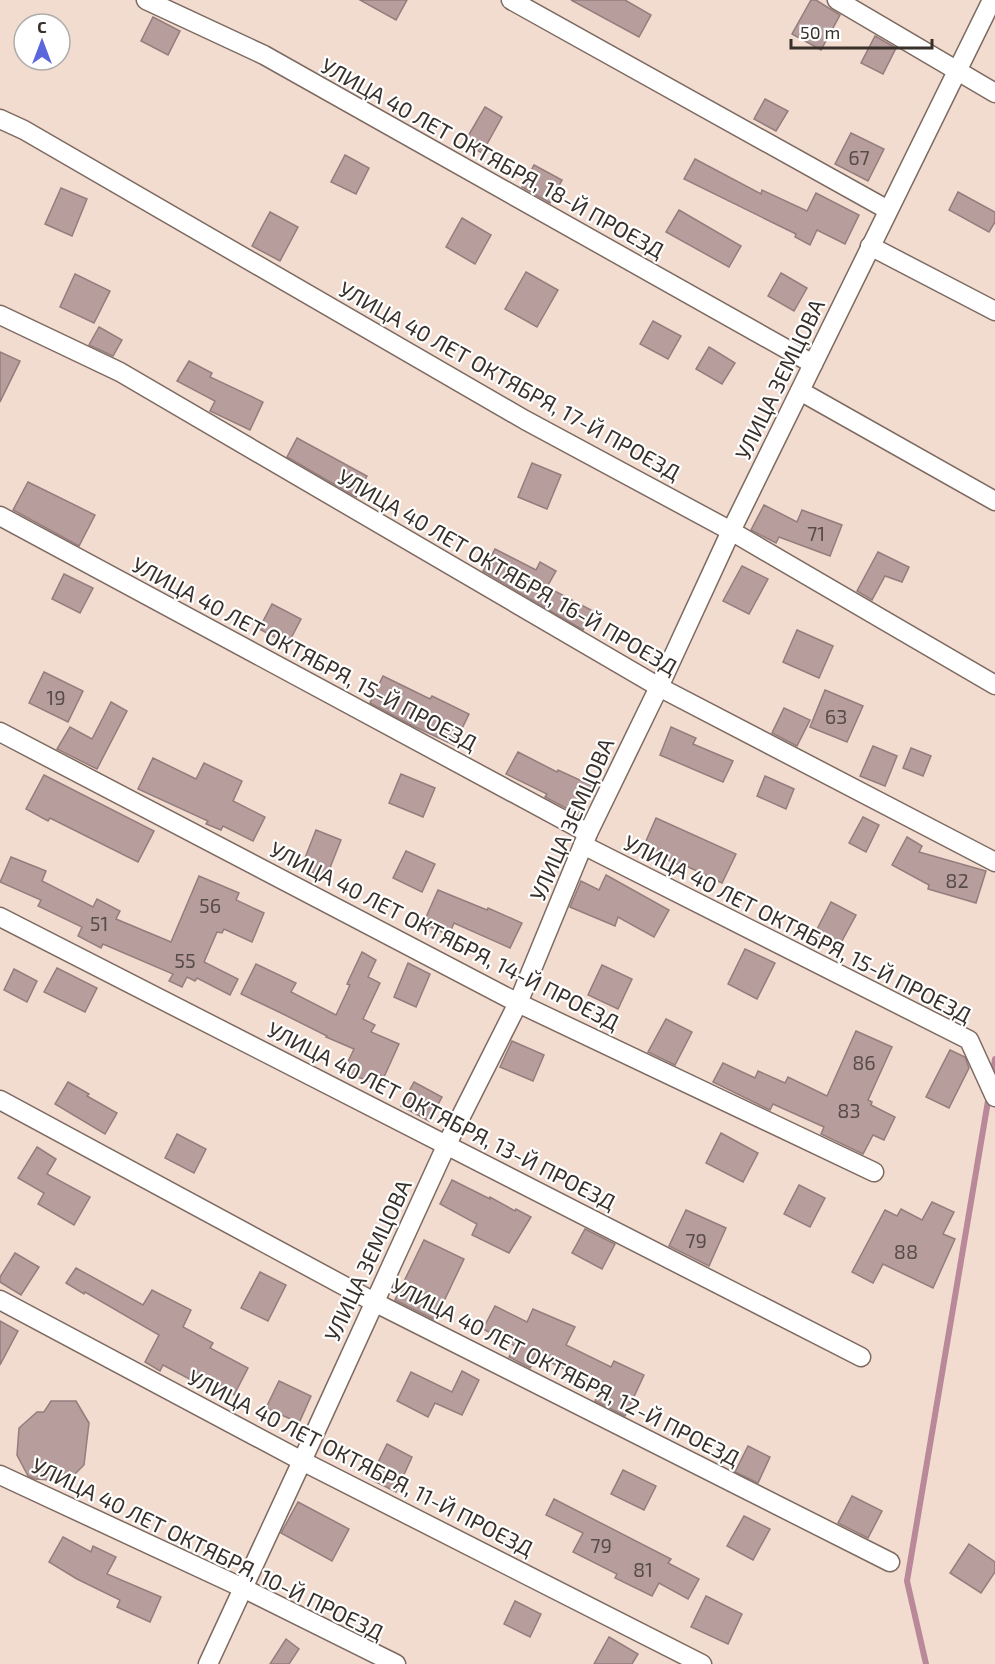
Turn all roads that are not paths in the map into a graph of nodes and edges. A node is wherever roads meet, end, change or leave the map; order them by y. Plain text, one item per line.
1 (146, 0) edge
2 (512, 0) edge
3 (837, 0) edge
4 (992, 0) edge
5 (957, 70) junction
6 (995, 93) edge
7 (0, 118) edge
8 (888, 210) junction
9 (870, 246) junction
10 (995, 311) edge
11 (0, 315) edge
12 (813, 364) junction
13 (800, 390) junction
14 (995, 501) edge
15 (0, 516) edge
16 (731, 531) junction
17 (995, 685) edge
18 (659, 687) junction
19 (0, 732) edge
20 (585, 839) junction
21 (995, 861) edge
22 (0, 917) edge
23 (518, 1003) junction
24 (995, 1097) edge
25 (0, 1100) edge
26 (447, 1144) junction
27 (874, 1172) dead end
28 (0, 1300) edge
29 (374, 1302) junction
30 (861, 1357) dead end
31 (302, 1461) junction
32 (0, 1475) edge
33 (890, 1562) dead end
34 (243, 1588) junction
35 (207, 1664) edge
36 (396, 1664) edge
37 (702, 1664) edge

1 - 12 street, УЛИЦА 40 ЛЕТ ОКТЯБРЯ, 18-Й ПРОЕЗД
2 - 8 street
3 - 5 street
4 - 5 street, УЛИЦА ЗЕМЦОВА
5 - 6 street
5 - 8 street, УЛИЦА ЗЕМЦОВА
7 - 16 street, УЛИЦА 40 ЛЕТ ОКТЯБРЯ, 17-Й ПРОЕЗД
8 - 9 street, УЛИЦА ЗЕМЦОВА
9 - 10 street
9 - 12 street, УЛИЦА ЗЕМЦОВА
11 - 18 street, УЛИЦА 40 ЛЕТ ОКТЯБРЯ, 16-Й ПРОЕЗД
12 - 13 street, УЛИЦА ЗЕМЦОВА
13 - 14 street
13 - 16 street, УЛИЦА ЗЕМЦОВА
15 - 20 street, УЛИЦА 40 ЛЕТ ОКТЯБРЯ, 15-Й ПРОЕЗД
16 - 17 street, УЛИЦА 40 ЛЕТ ОКТЯБРЯ, 17-Й ПРОЕЗД
16 - 18 street, УЛИЦА ЗЕМЦОВА
18 - 20 street, УЛИЦА ЗЕМЦОВА
18 - 21 street, УЛИЦА 40 ЛЕТ ОКТЯБРЯ, 16-Й ПРОЕЗД
19 - 23 street, УЛИЦА 40 ЛЕТ ОКТЯБРЯ, 14-Й ПРОЕЗД
20 - 23 street, УЛИЦА ЗЕМЦОВА
20 - 24 street, УЛИЦА 40 ЛЕТ ОКТЯБРЯ, 15-Й ПРОЕЗД
22 - 26 street, УЛИЦА 40 ЛЕТ ОКТЯБРЯ, 13-Й ПРОЕЗД
23 - 26 street, УЛИЦА ЗЕМЦОВА
23 - 27 street, УЛИЦА 40 ЛЕТ ОКТЯБРЯ, 14-Й ПРОЕЗД
25 - 29 street, УЛИЦА 40 ЛЕТ ОКТЯБРЯ, 12-Й ПРОЕЗД
26 - 29 street, УЛИЦА ЗЕМЦОВА
26 - 30 street, УЛИЦА 40 ЛЕТ ОКТЯБРЯ, 13-Й ПРОЕЗД
28 - 31 street, УЛИЦА 40 ЛЕТ ОКТЯБРЯ, 11-Й ПРОЕЗД
29 - 31 street, УЛИЦА ЗЕМЦОВА
29 - 33 street, УЛИЦА 40 ЛЕТ ОКТЯБРЯ, 12-Й ПРОЕЗД
31 - 34 street, УЛИЦА ЗЕМЦОВА
31 - 37 street, УЛИЦА 40 ЛЕТ ОКТЯБРЯ, 11-Й ПРОЕЗД
32 - 34 street, УЛИЦА 40 ЛЕТ ОКТЯБРЯ, 10-Й ПРОЕЗД
34 - 35 street, УЛИЦА ЗЕМЦОВА
34 - 36 street, УЛИЦА 40 ЛЕТ ОКТЯБРЯ, 10-Й ПРОЕЗД

